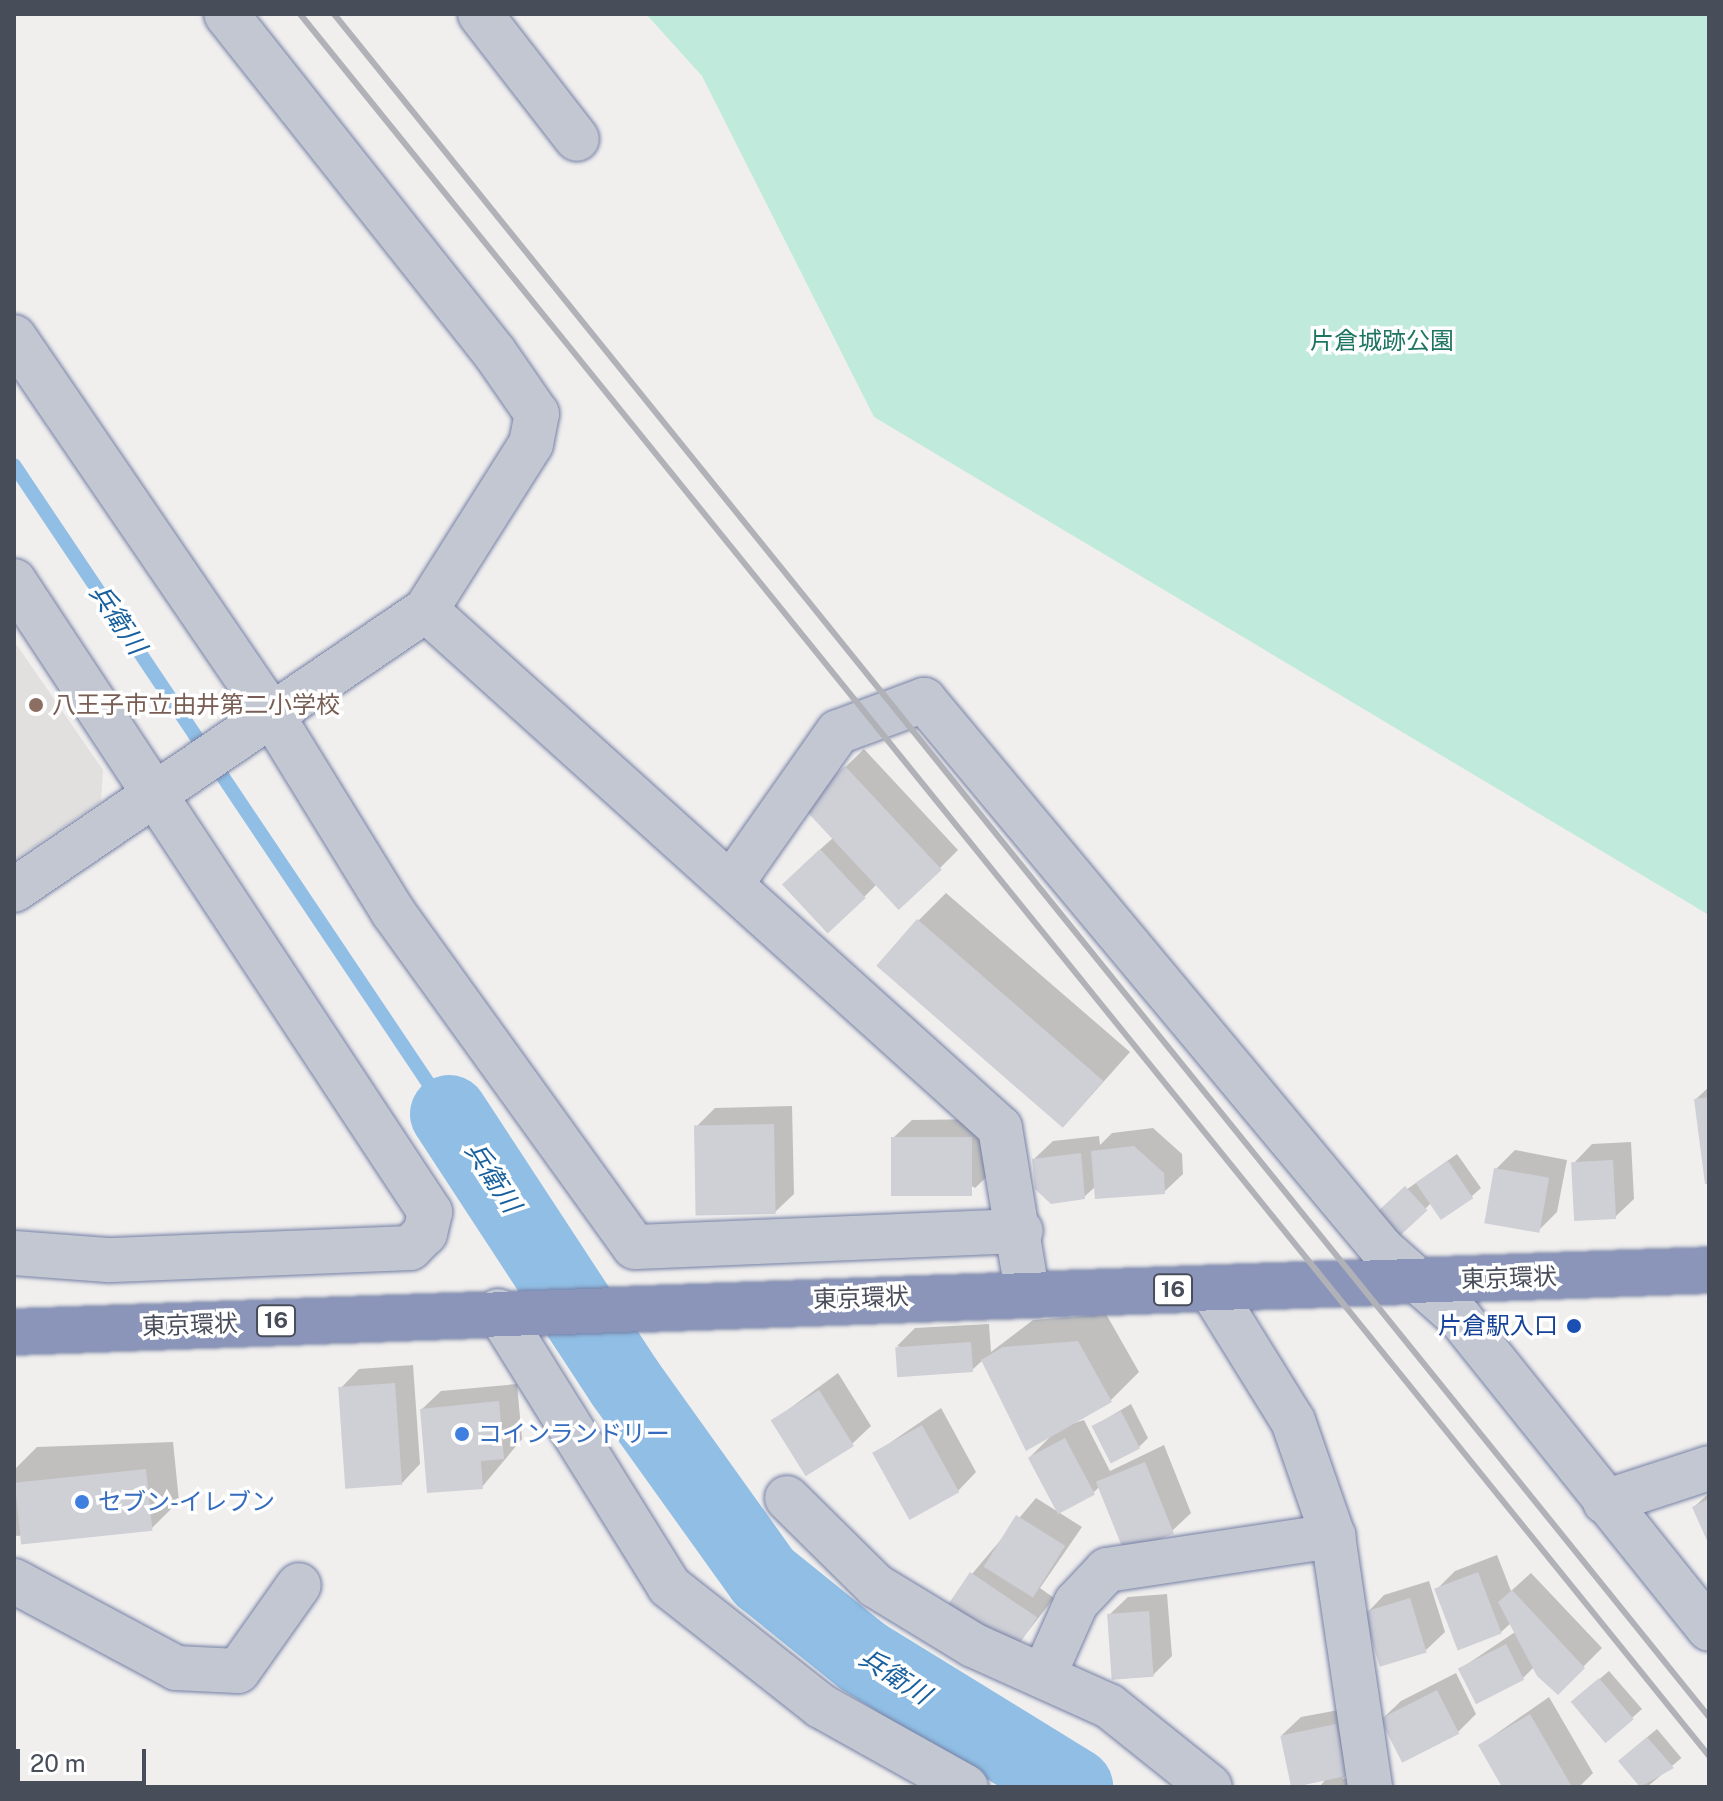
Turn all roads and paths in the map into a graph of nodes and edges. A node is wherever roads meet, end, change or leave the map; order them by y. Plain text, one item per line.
1 (226, 14) edge
2 (480, 14) edge
3 (577, 139) dead end
4 (14, 337) edge
5 (14, 581) edge
6 (426, 610) junction
7 (270, 712) junction
8 (169, 780) junction
9 (731, 884) junction
10 (14, 890) edge
11 (1021, 1231) junction
12 (14, 1253) edge
13 (1709, 1270) edge
14 (1417, 1282) junction
15 (1211, 1289) junction
16 (1027, 1291) junction
17 (518, 1311) junction
18 (14, 1332) edge
19 (1709, 1468) edge
20 (787, 1498) dead end
21 (1605, 1502) junction
22 (1333, 1536) junction
23 (14, 1581) edge
24 (299, 1585) dead end
25 (1709, 1629) edge
26 (1044, 1675) junction
27 (966, 1787) edge
28 (1210, 1787) edge
29 (1370, 1787) edge

1 - 6 street
2 - 3 street
4 - 7 street
5 - 8 street
6 - 7 street
6 - 9 street
7 - 8 street
7 - 11 street
8 - 10 street
8 - 12 street
9 - 11 street
9 - 14 street
11 - 16 street
13 - 14 highway, 東京環状 / 16
14 - 15 highway, 東京環状 / 16
14 - 21 street
15 - 16 highway, 東京環状 / 16
15 - 22 street
16 - 17 highway, 東京環状 / 16
17 - 18 highway, 東京環状 / 16
17 - 27 street
19 - 21 street
20 - 26 street
21 - 25 street
22 - 26 street
22 - 29 street
23 - 24 street
26 - 28 street

